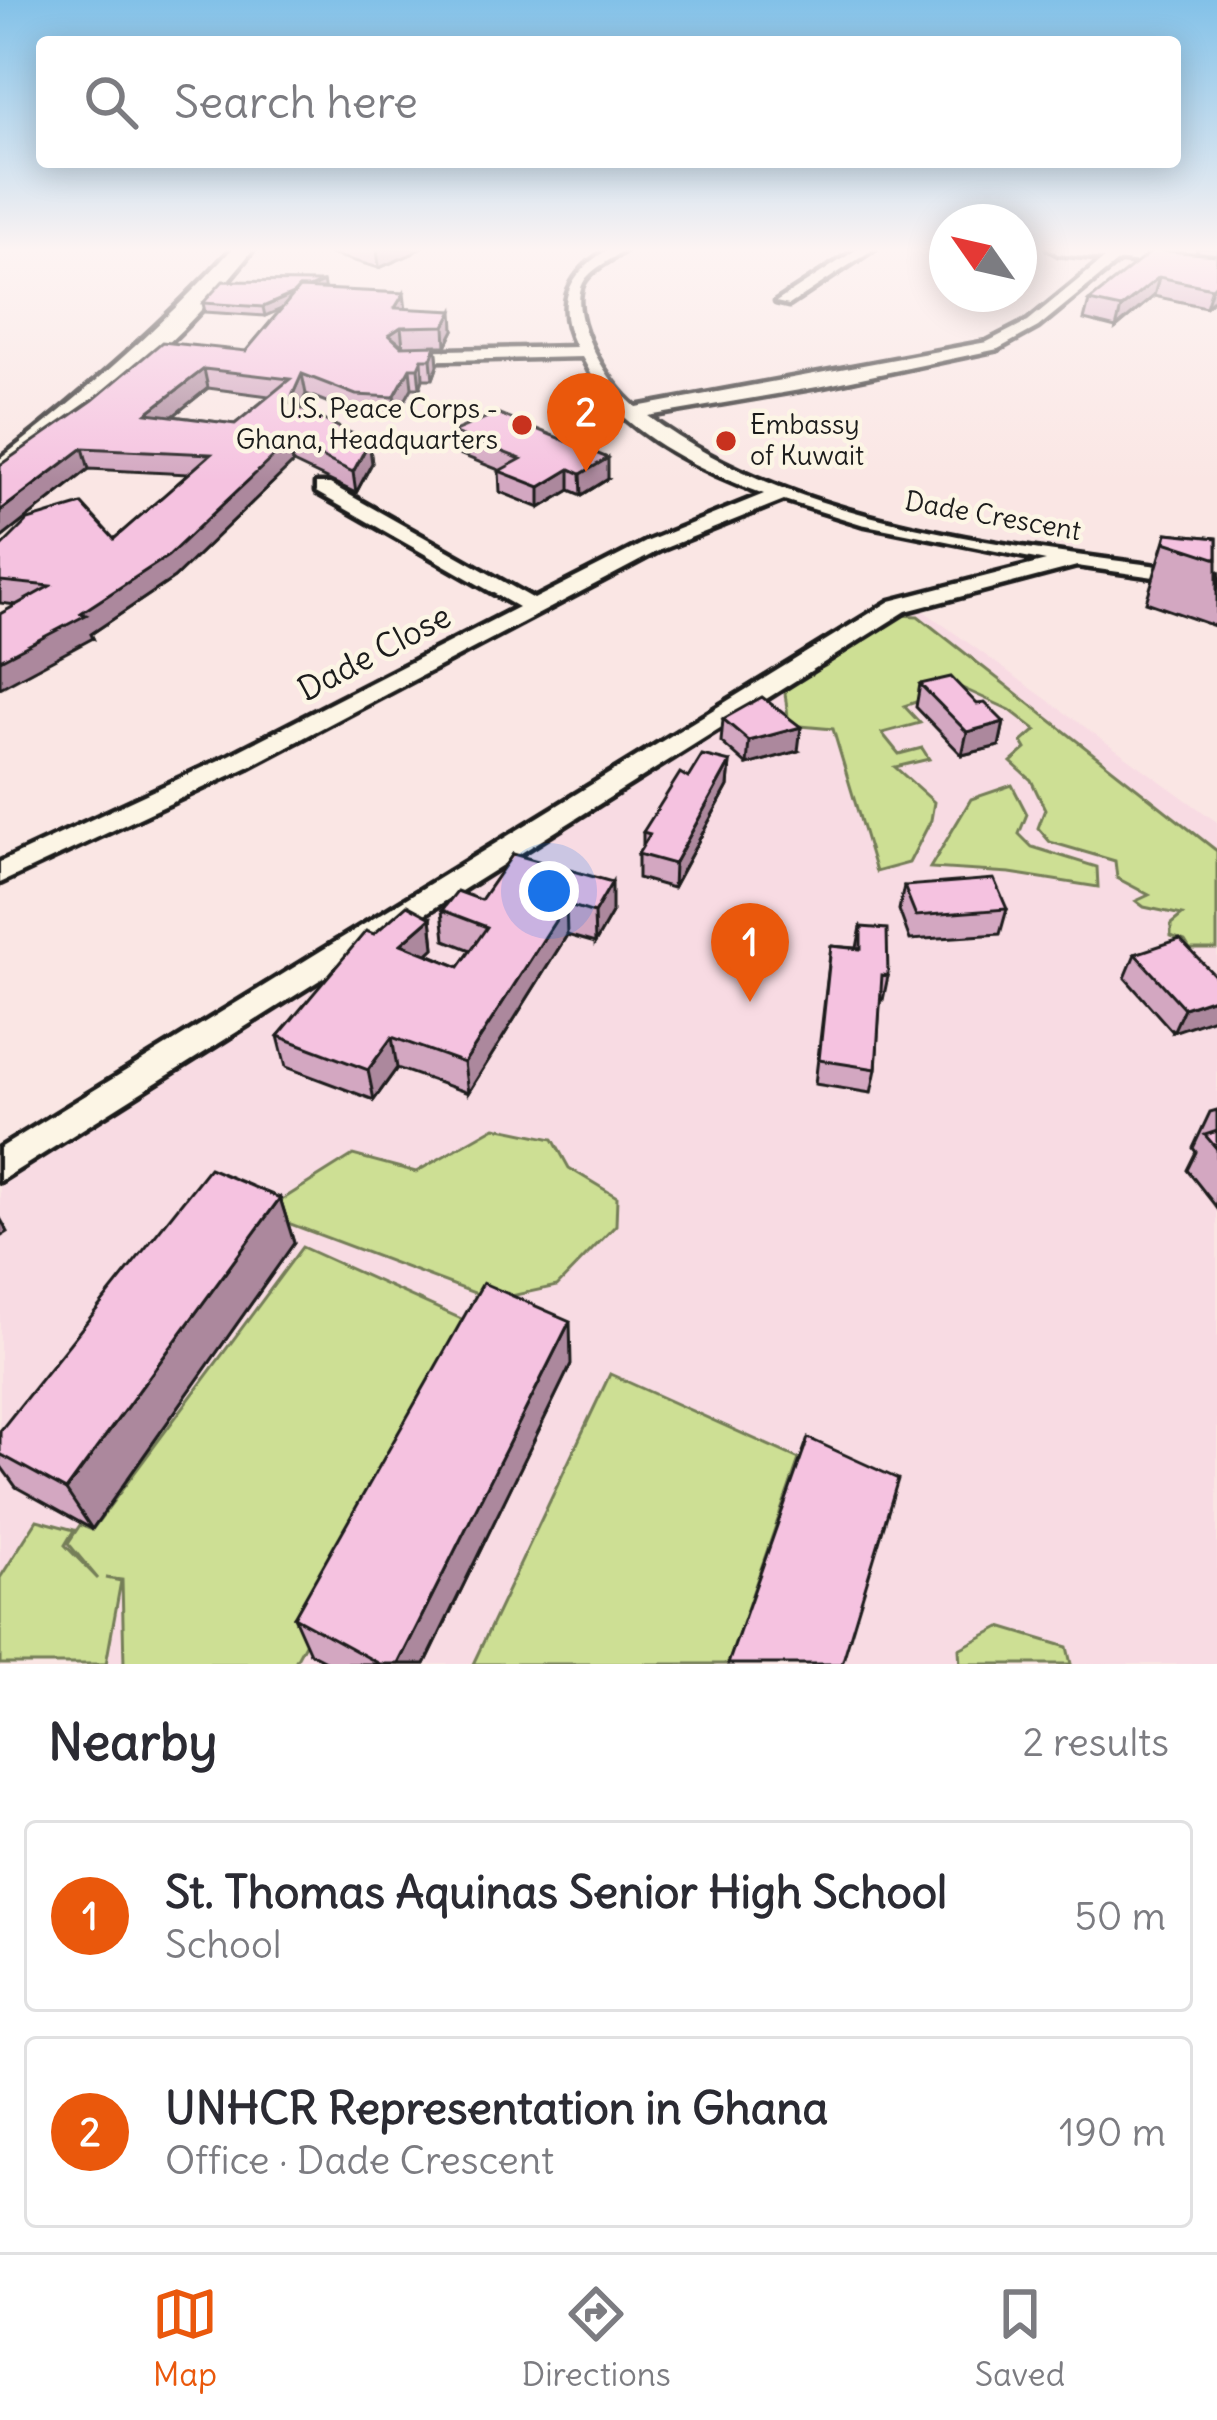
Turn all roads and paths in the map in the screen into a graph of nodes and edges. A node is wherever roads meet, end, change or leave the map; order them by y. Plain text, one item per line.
1 (174, 326) edge
2 (575, 326) edge
3 (1030, 326) edge
4 (584, 352) junction
5 (403, 356) edge
6 (632, 412) junction
7 (0, 472) edge
8 (323, 488) dead end
9 (782, 494) junction
10 (1080, 559) junction
11 (1217, 580) edge
12 (533, 607) junction
13 (0, 873) edge
14 (0, 1166) edge

1 - 7 street
2 - 4 street, Dade Crescent
3 - 6 street
4 - 5 street
4 - 6 street, Dade Crescent
6 - 9 street, Dade Crescent
8 - 12 street
9 - 10 street, Dade Crescent
9 - 12 street, Dade Close
10 - 11 street, Dade Crescent
10 - 14 street
12 - 13 street, Dade Close

